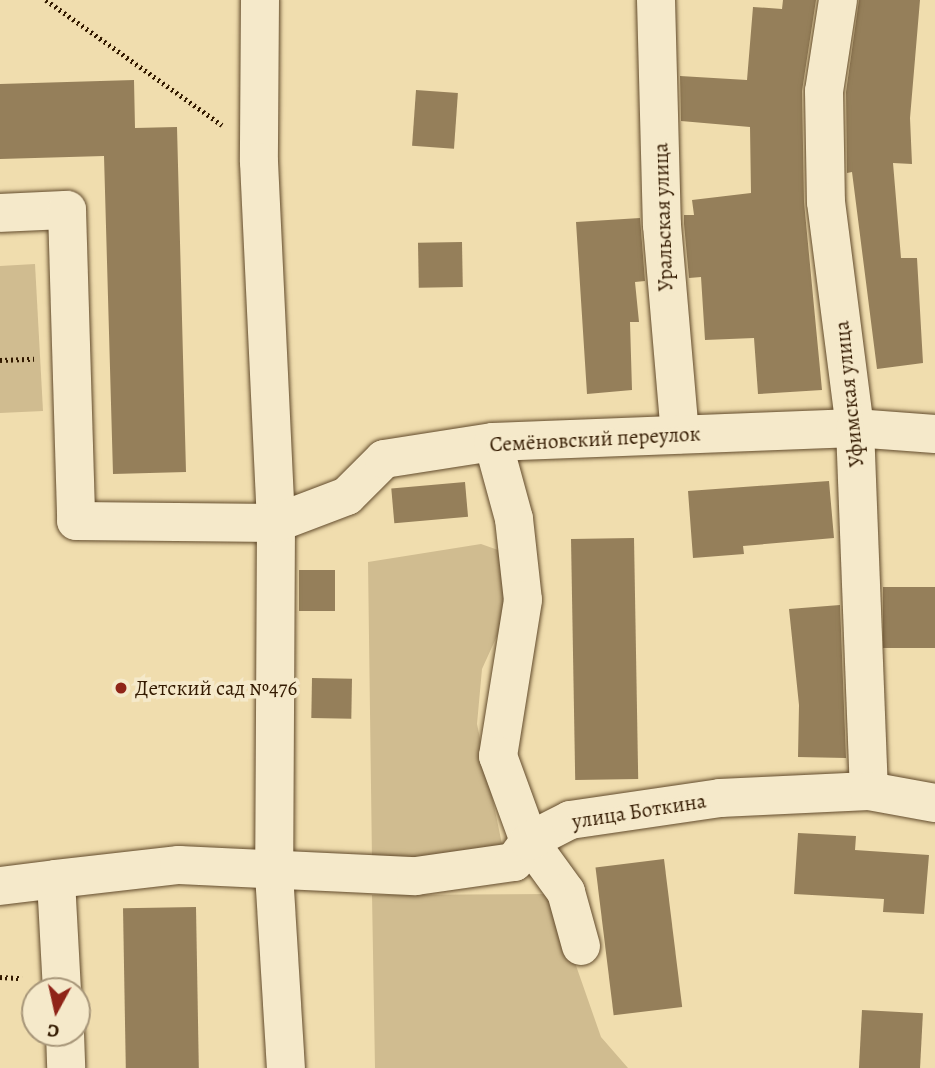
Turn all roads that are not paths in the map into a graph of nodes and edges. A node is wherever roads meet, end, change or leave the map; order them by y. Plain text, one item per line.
1 (260, 0) edge
2 (656, 0) edge
3 (838, 0) edge
4 (0, 213) edge
5 (855, 428) junction
6 (680, 434) junction
7 (935, 434) edge
8 (494, 442) junction
9 (275, 523) junction
10 (869, 791) junction
11 (935, 803) edge
12 (529, 841) junction
13 (274, 873) junction
14 (56, 880) junction
15 (0, 886) edge
16 (581, 946) dead end
17 (61, 977) edge
18 (65, 1047) edge
19 (66, 1068) edge
20 (286, 1068) edge

1 - 9 street
2 - 6 street, Уральская улица
3 - 5 street, Уфимская улица
4 - 9 street
5 - 6 street, Семёновский переулок
5 - 7 street, Семёновский переулок
5 - 10 street, Уфимская улица
6 - 8 street, Семёновский переулок
8 - 9 street, Семёновский переулок
8 - 12 street
9 - 13 street
10 - 11 street, улица Боткина
10 - 12 street, улица Боткина
12 - 13 street, улица Боткина
12 - 16 street
13 - 14 street, улица Боткина
13 - 20 street
14 - 15 street, улица Боткина
14 - 17 street
18 - 19 street

